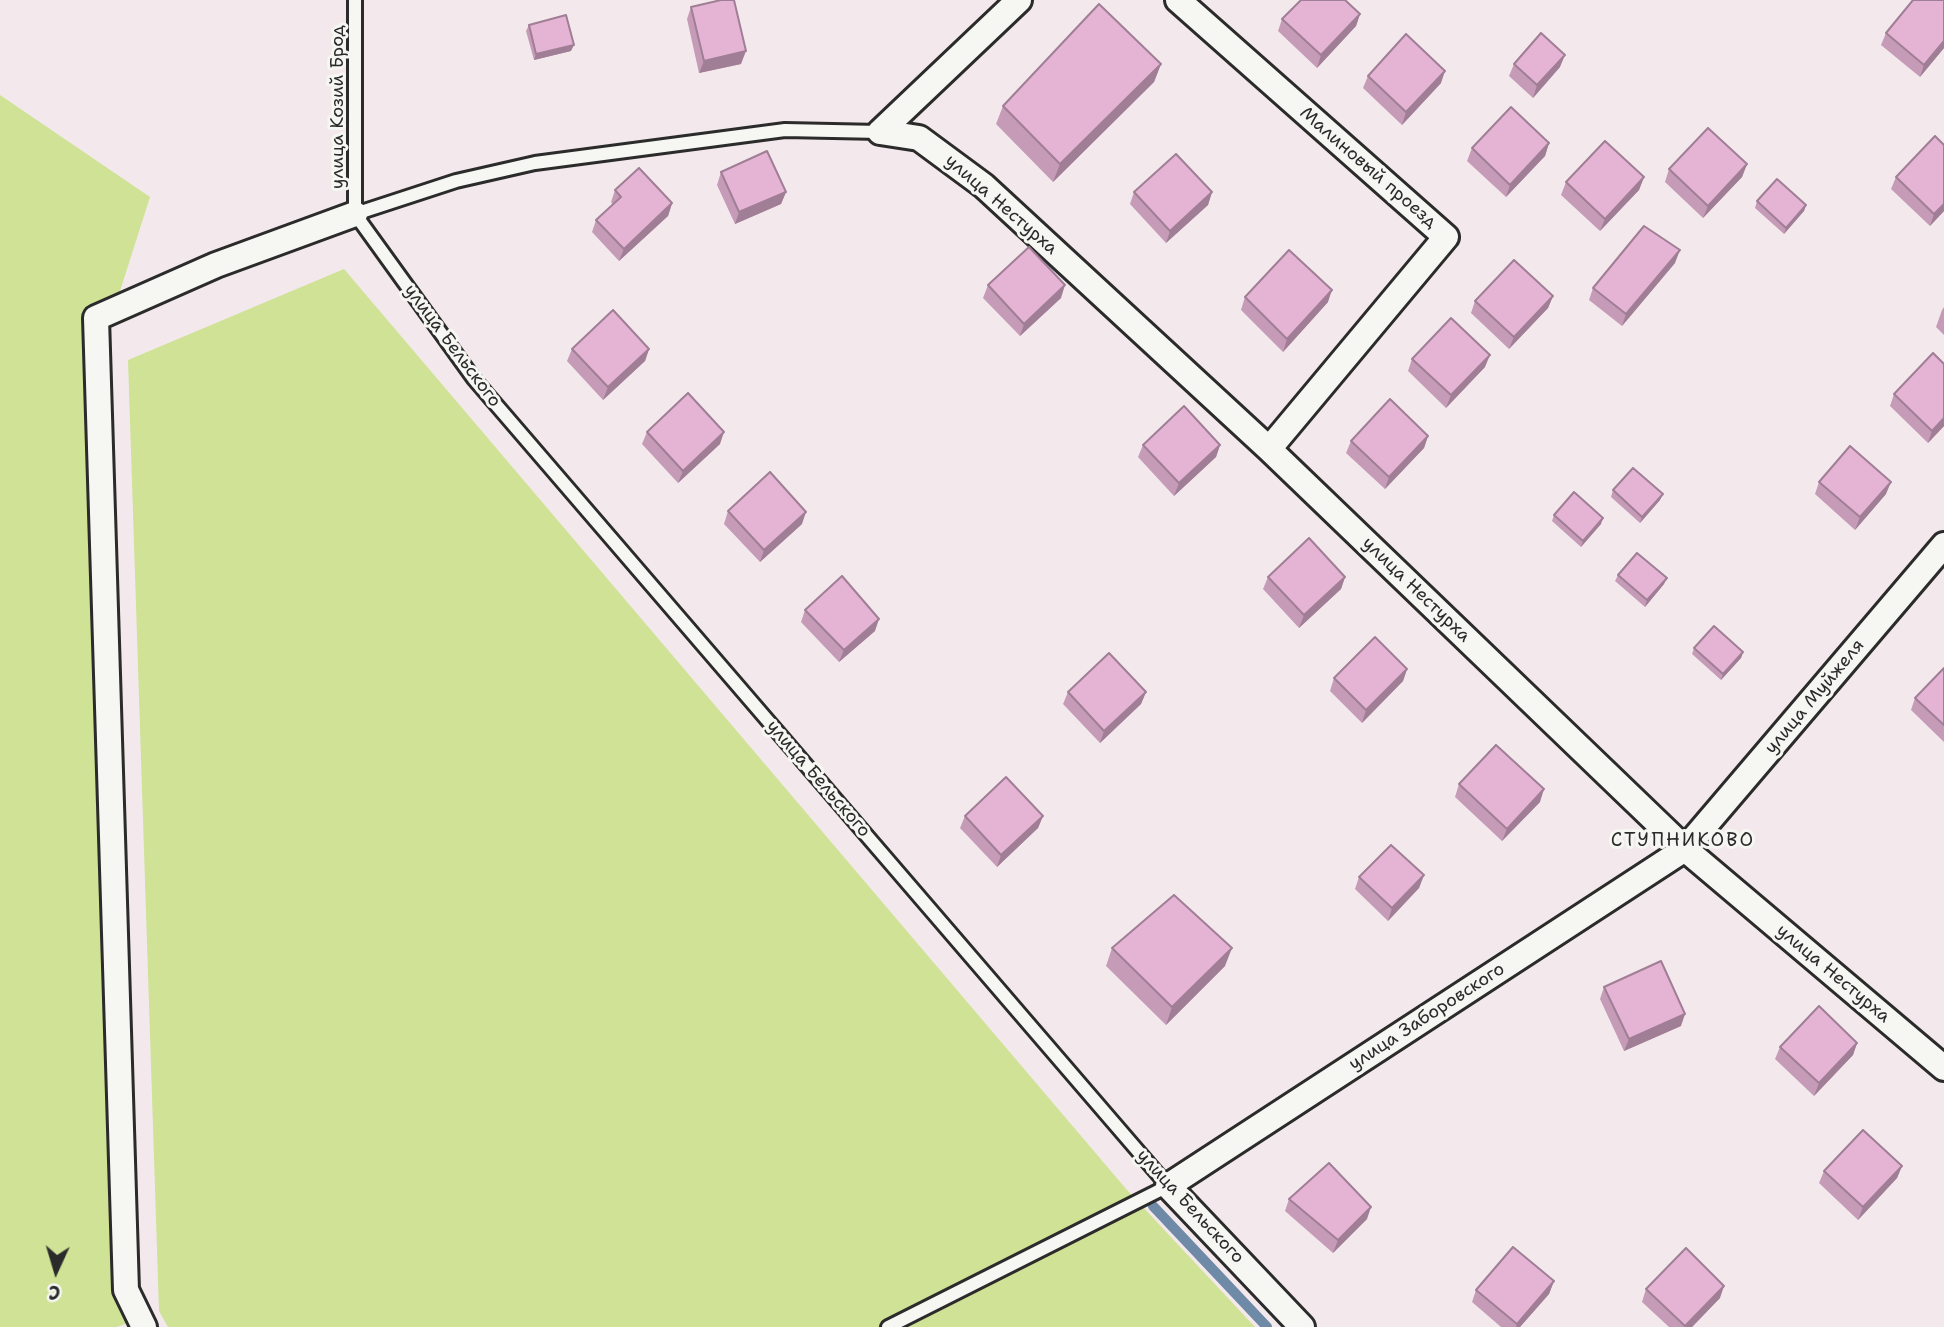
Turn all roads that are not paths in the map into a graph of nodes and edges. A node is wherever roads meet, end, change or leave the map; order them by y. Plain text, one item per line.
1 (355, 0) edge
2 (1019, 0) edge
3 (1178, 0) edge
4 (880, 132) junction
5 (355, 214) junction
6 (1269, 449) junction
7 (1944, 545) edge
8 (1685, 849) junction
9 (1944, 1068) edge
10 (1168, 1186) junction
11 (145, 1327) edge
12 (888, 1327) edge
13 (1302, 1327) edge

1 - 5 lane, улица Козий Брод
2 - 4 street
3 - 6 street, Малиновый проезд
4 - 5 lane
4 - 6 street, улица Нестурха
5 - 10 lane, улица Бельского
5 - 11 street
6 - 8 street, улица Нестурха
7 - 8 street, улица Муйжеля
8 - 9 street, улица Нестурха
8 - 10 street, улица Заборовского
10 - 12 lane
10 - 13 street, улица Бельского

